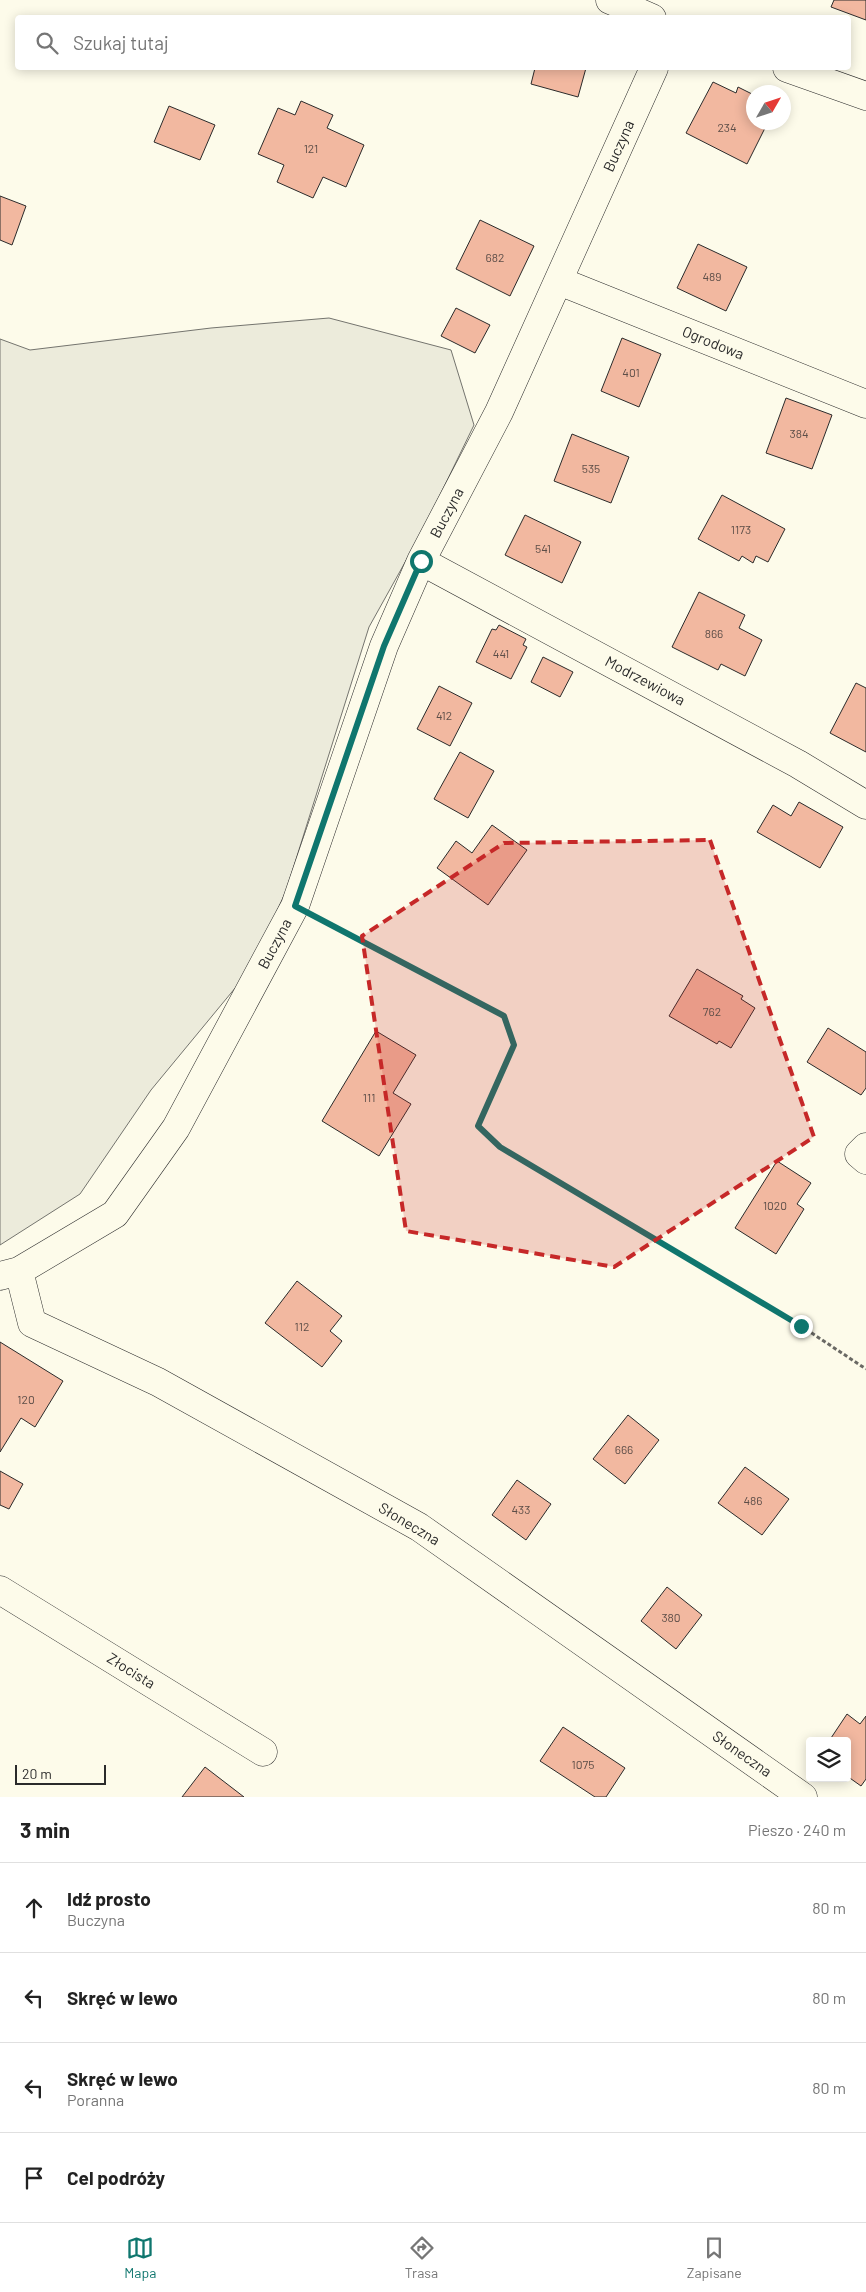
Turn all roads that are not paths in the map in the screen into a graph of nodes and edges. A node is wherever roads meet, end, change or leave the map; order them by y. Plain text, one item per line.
1 (610, 0) edge
2 (645, 15) edge
3 (653, 70) edge
4 (793, 70) edge
5 (866, 96) edge
6 (559, 281) junction
7 (866, 404) edge
8 (421, 561) junction
9 (866, 805) edge
10 (866, 1147) edge
11 (866, 1160) edge
12 (10, 1274) edge
13 (0, 1590) edge
14 (263, 1752) dead end
15 (803, 1797) edge

1 - 2 street
3 - 6 street, Buczyna
4 - 5 street
6 - 7 street, Ogrodowa
6 - 8 street, Buczyna
8 - 9 street, Modrzewiowa
8 - 12 street, Buczyna
10 - 11 street
12 - 15 street, Słoneczna
13 - 14 street, Złocista

